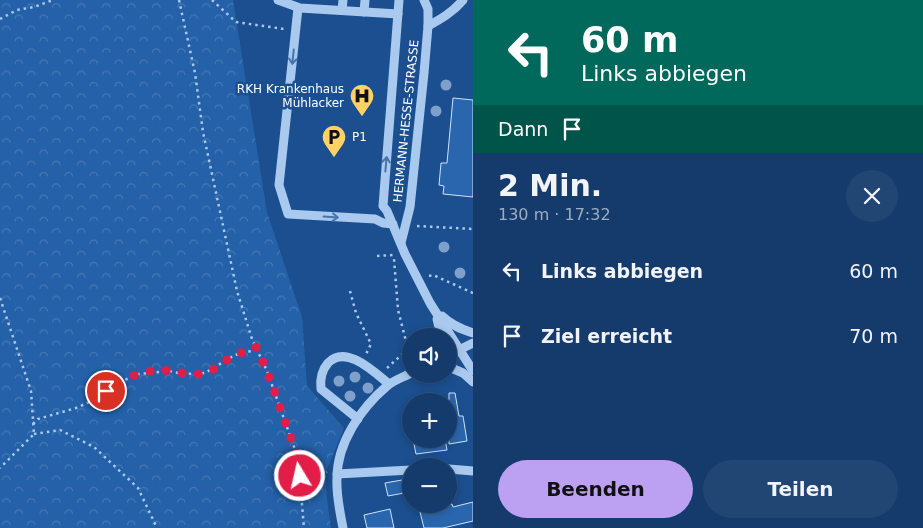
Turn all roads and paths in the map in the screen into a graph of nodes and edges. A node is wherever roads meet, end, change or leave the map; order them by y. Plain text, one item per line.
1 (53, 0) edge
2 (180, 0) edge
3 (212, 0) edge
4 (278, 0) edge
5 (343, 0) edge
6 (366, 0) edge
7 (399, 0) edge
8 (424, 0) edge
9 (463, 0) edge
10 (296, 4) edge
11 (342, 10) junction
12 (364, 12) junction
13 (398, 14) junction
14 (0, 19) edge
15 (428, 26) junction
16 (295, 30) junction
17 (393, 224) junction
18 (406, 226) junction
19 (473, 229) edge
20 (401, 243) junction
21 (405, 254) junction
22 (394, 255) junction
23 (377, 256) dead end
24 (419, 280) junction
25 (350, 291) dead end
26 (473, 293) edge
27 (0, 298) edge
28 (430, 303) junction
29 (440, 328) edge
30 (473, 333) edge
31 (473, 343) edge
32 (256, 347) junction
33 (460, 349) junction
34 (457, 351) edge
35 (360, 363) junction
36 (457, 370) edge
37 (473, 371) edge
38 (379, 376) junction
39 (402, 378) edge
40 (473, 382) edge
41 (389, 384) junction
42 (358, 419) junction
43 (33, 424) junction
44 (34, 434) junction
45 (298, 458) junction
46 (0, 468) edge
47 (337, 470) junction
48 (402, 470) edge
49 (457, 470) edge
50 (473, 471) edge
51 (157, 528) edge
52 (304, 528) edge
53 (343, 528) edge

1 - 14 path
2 - 32 path
3 - 16 path
4 - 10 street
5 - 11 street
6 - 12 street
7 - 13 street
8 - 15 street, HERMANN-HESSE-STRASSE
9 - 15 street
10 - 11 street
10 - 16 street
11 - 12 street
12 - 13 street
17 -> 13 street
15 - 18 street, HERMANN-HESSE-STRASSE
16 -> 17 street
17 - 20 street
18 - 19 path
18 - 20 street, HERMANN-HESSE-STRASSE
20 - 21 street
21 - 22 path
21 - 24 street
22 - 23 path
22 - 38 path
24 - 26 path
24 - 28 street
25 - 35 path
27 - 43 path
28 - 29 street
28 - 30 street
28 - 33 street
31 - 33 street
32 - 43 path
32 - 45 path
33 - 34 street
33 - 37 street
35 - 38 street
35 - 42 street
36 - 40 street
38 - 41 street
39 - 41 street
41 - 42 street
42 - 47 street
43 - 44 path
44 - 46 path
44 - 51 path
45 - 47 path
45 - 52 path
47 - 48 street
47 - 53 street
49 - 50 street

